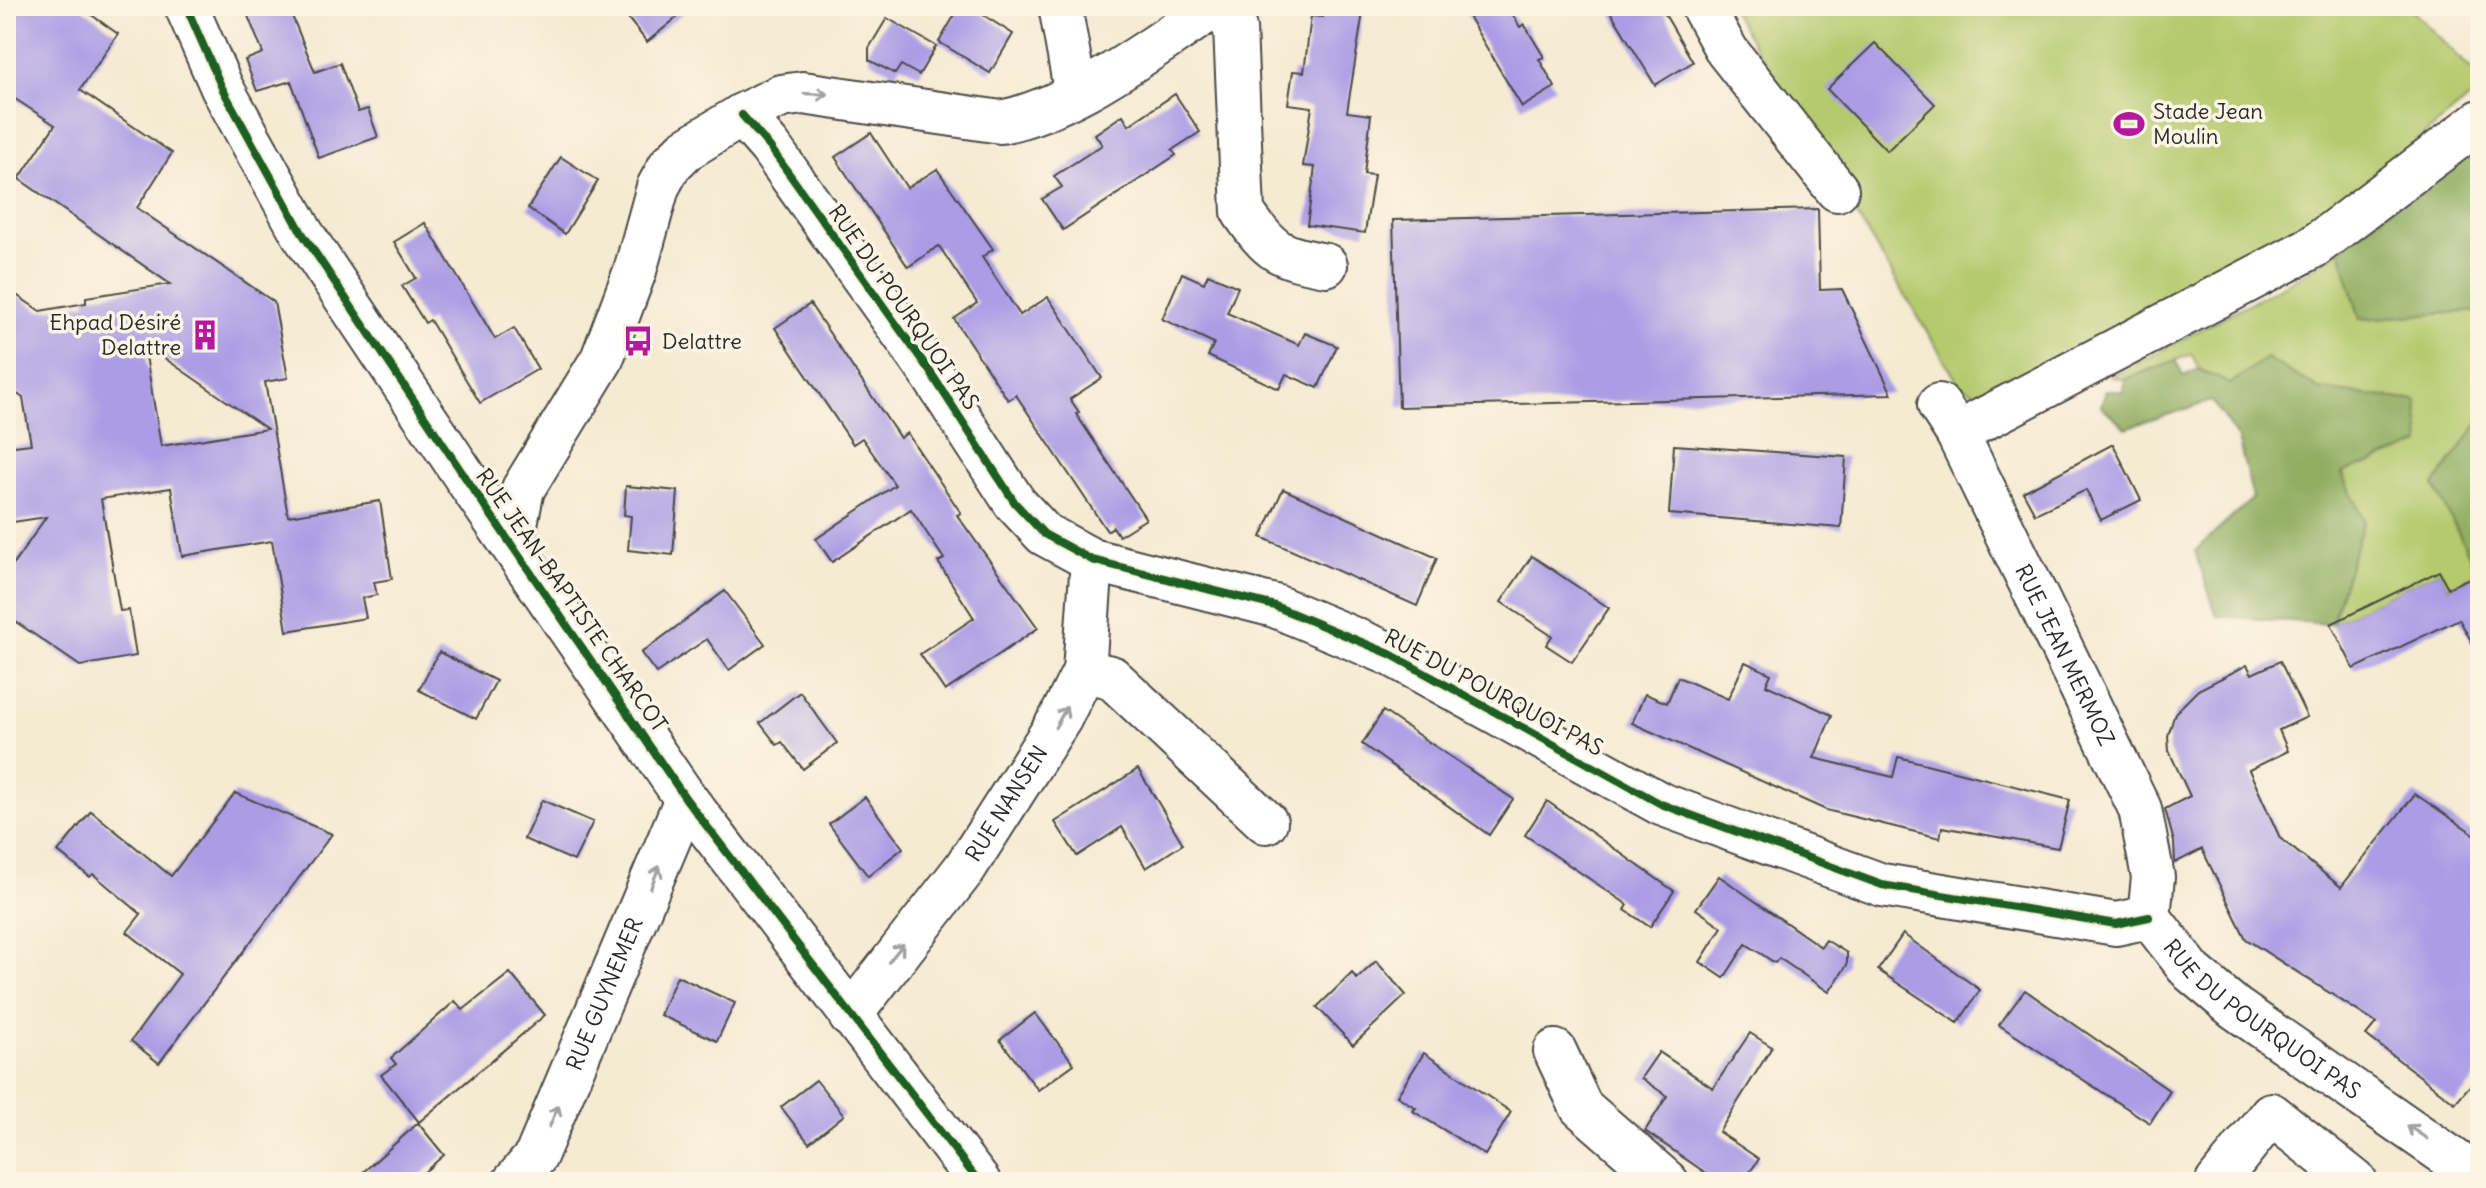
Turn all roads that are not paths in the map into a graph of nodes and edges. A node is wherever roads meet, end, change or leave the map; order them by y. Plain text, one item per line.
1 (186, 6) edge
2 (1060, 6) edge
3 (1218, 6) edge
4 (1702, 6) edge
5 (1080, 91) junction
6 (742, 115) junction
7 (2480, 121) edge
8 (1837, 190) dead end
9 (1326, 265) dead end
10 (512, 544) junction
11 (1092, 560) junction
12 (1084, 671) junction
13 (686, 799) junction
14 (1266, 822) dead end
15 (2149, 917) junction
16 (850, 1016) junction
17 (1555, 1051) dead end
18 (2480, 1178) edge
19 (514, 1182) edge
20 (979, 1182) edge
21 (1667, 1182) edge
22 (2217, 1182) edge
23 (2356, 1182) edge

1 - 10 street, RUE JEAN-BAPTISTE CHARCOT
2 - 5 street
3 - 5 street, RUE JEAN-BAPTISTE CHARCOT
3 - 9 street
4 - 8 street
6 -> 5 street, RUE JEAN-BAPTISTE CHARCOT
6 - 10 street, RUE JEAN-BAPTISTE CHARCOT
6 - 11 street, RUE DU POURQUOI PAS
7 - 15 street, RUE JEAN MERMOZ
10 - 13 street, RUE JEAN-BAPTISTE CHARCOT
11 - 12 street, RUE NANSEN
11 - 15 street, RUE DU POURQUOI PAS
12 - 14 street
16 -> 12 street, RUE NANSEN
13 - 16 street, RUE JEAN-BAPTISTE CHARCOT
19 -> 13 street, RUE GUYNEMER
18 -> 15 street, RUE DU POURQUOI PAS
16 - 20 street, RUE JEAN-BAPTISTE CHARCOT
17 - 21 street
22 - 23 street

